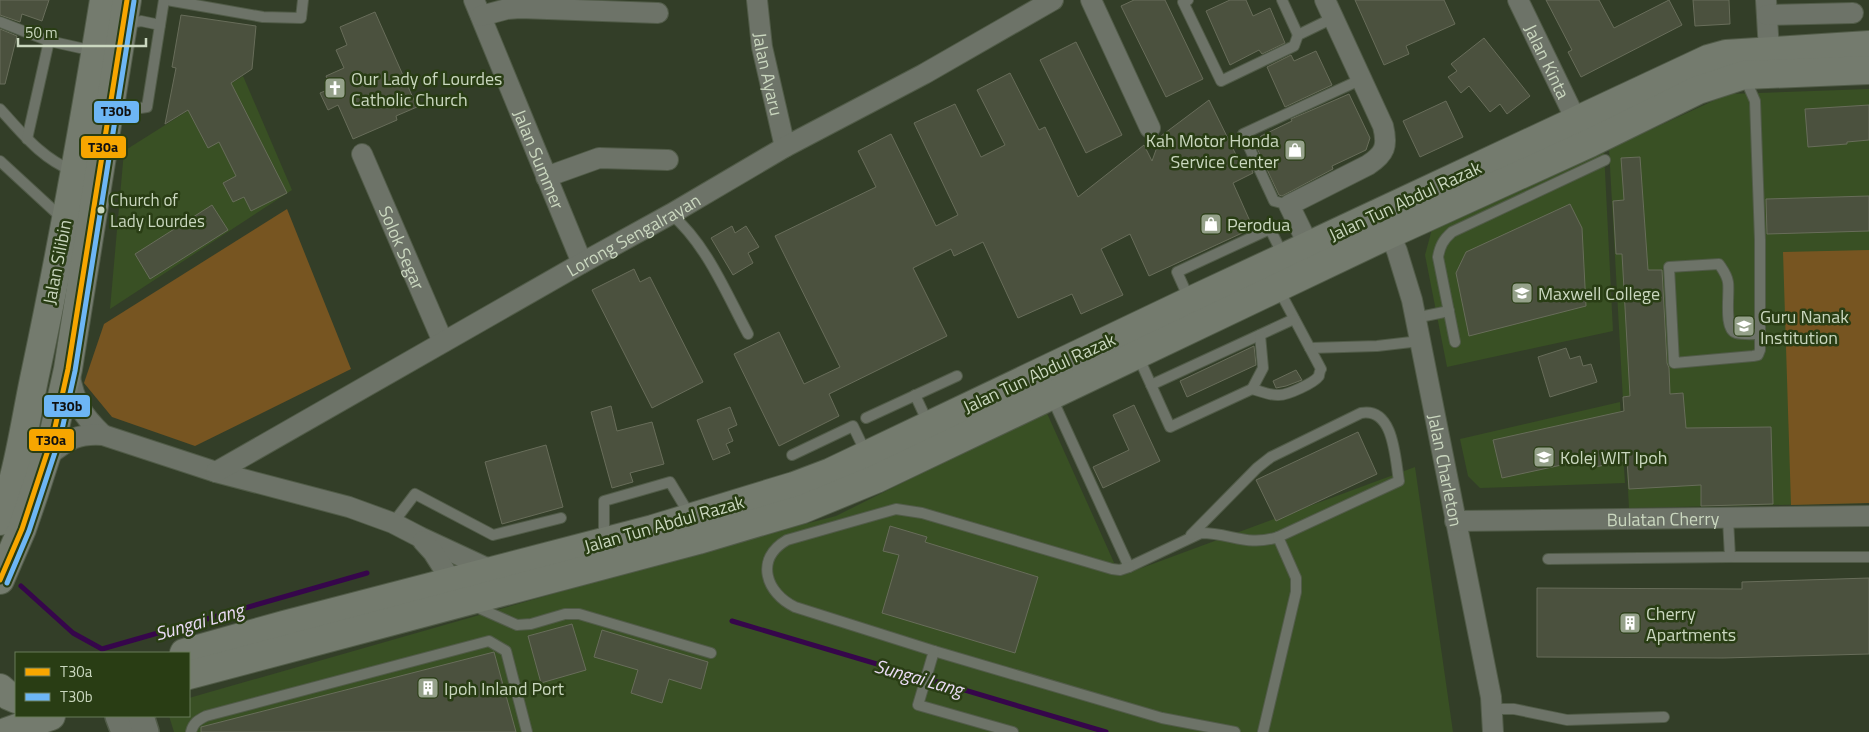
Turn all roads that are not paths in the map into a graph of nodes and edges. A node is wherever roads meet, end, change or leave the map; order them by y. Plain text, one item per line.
1 (104, 0) edge
2 (166, 0) edge
3 (303, 0) edge
4 (757, 0) edge
5 (1053, 0) edge
6 (1091, 0) edge
7 (1188, 0) edge
8 (1282, 0) edge
9 (1518, 0) edge
10 (478, 8) edge
11 (1766, 8) edge
12 (1330, 9) edge
13 (658, 12) dead end
14 (125, 13) edge
15 (1853, 13) dead end
16 (0, 22) edge
17 (160, 25) junction
18 (1298, 34) junction
19 (49, 42) junction
20 (1869, 45) edge
21 (1769, 51) junction
22 (96, 52) junction
23 (1869, 70) edge
24 (1744, 75) junction
25 (1362, 79) junction
26 (1686, 96) junction
27 (110, 105) junction
28 (0, 110) edge
29 (1576, 120) junction
30 (1150, 128) dead end
31 (27, 139) junction
32 (785, 147) junction
33 (362, 154) dead end
34 (668, 160) dead end
35 (1605, 160) dead end
36 (0, 161) edge
37 (1532, 168) junction
38 (86, 174) junction
39 (546, 177) junction
40 (1289, 204) junction
41 (671, 214) junction
42 (66, 221) junction
43 (1385, 223) junction
44 (1309, 246) junction
45 (582, 263) junction
46 (1277, 287) junction
47 (1449, 311) junction
48 (1415, 318) junction
49 (1294, 319) junction
50 (748, 334) dead end
51 (1760, 334) junction
52 (1260, 335) junction
53 (43, 336) junction
54 (1420, 341) junction
55 (443, 342) junction
56 (1455, 342) dead end
57 (1310, 348) junction
58 (1137, 354) junction
59 (68, 369) junction
60 (957, 376) dead end
61 (1151, 385) junction
62 (1252, 389) junction
63 (915, 395) junction
64 (1051, 395) junction
65 (58, 411) junction
66 (866, 418) dead end
67 (929, 426) junction
68 (103, 435) junction
69 (792, 455) dead end
70 (867, 456) junction
71 (45, 458) junction
72 (216, 472) junction
73 (1869, 516) edge
74 (561, 518) dead end
75 (691, 518) junction
76 (1728, 519) junction
77 (0, 521) edge
78 (1455, 521) junction
79 (393, 523) junction
80 (420, 537) junction
81 (1278, 537) junction
82 (1188, 538) junction
83 (604, 541) junction
84 (1730, 557) junction
85 (1869, 557) edge
86 (1548, 560) dead end
87 (1128, 567) junction
88 (491, 570) junction
89 (0, 580) edge
90 (458, 591) junction
91 (934, 651) junction
92 (188, 652) edge
93 (712, 654) dead end
94 (190, 675) edge
95 (0, 688) edge
96 (15, 699) edge
97 (15, 706) edge
98 (1492, 709) junction
99 (0, 712) edge
100 (47, 717) edge
101 (118, 717) edge
102 (141, 717) edge
103 (1664, 717) dead end
104 (6, 732) edge
105 (124, 732) edge
106 (146, 732) edge
107 (191, 732) edge
108 (527, 732) edge
109 (1013, 732) edge
110 (1235, 732) edge
111 (1263, 732) edge
112 (1493, 732) edge

1 - 22 main road, Jalan Silibin
2 - 3 lane
2 - 17 lane
4 - 32 street, Jalan Ayaru
5 - 32 street, Lorong Sengalrayan
6 - 30 street
7 - 18 lane
8 - 18 lane
9 - 29 street, Jalan Kinta
10 - 13 street
10 - 39 street, Jalan Summer
11 - 15 street
11 - 21 street
12 - 18 lane
12 - 25 street
14 - 17 lane
14 - 27 main road, Jalan Silibin
16 - 19 lane
17 - 27 lane
19 - 22 lane
19 - 31 lane
20 - 21 main road, Jalan Tun Abdul Razak
21 - 29 main road, Jalan Tun Abdul Razak
22 - 38 main road, Jalan Silibin
23 - 24 main road, Jalan Tun Abdul Razak
24 - 26 main road, Jalan Tun Abdul Razak
24 - 51 lane
25 - 40 street
25 - 40 lane
26 - 29 main road
26 - 37 main road, Jalan Tun Abdul Razak
27 - 38 main road, Jalan Silibin
28 - 31 lane
29 - 37 main road
29 - 43 main road, Jalan Tun Abdul Razak
31 - 38 lane
32 - 41 street, Lorong Sengalrayan
33 - 55 street, Solok Segar
34 - 39 street
35 - 47 lane
36 - 42 lane
37 - 43 main road, Jalan Tun Abdul Razak
38 - 42 main road, Jalan Silibin
38 - 59 main road, Jalan Silibin
39 - 45 street, Jalan Summer
40 - 44 street
41 - 45 street, Lorong Sengalrayan
41 - 50 lane
42 - 53 main road, Jalan Silibin
43 - 44 main road, Jalan Tun Abdul Razak
43 - 46 main road, Jalan Tun Abdul Razak
43 - 48 street, Jalan Charleton
44 - 67 main road, Jalan Tun Abdul Razak
45 - 55 street, Lorong Sengalrayan
46 - 49 lane
46 - 58 main road, Jalan Tun Abdul Razak
47 - 48 lane
47 - 56 lane
48 - 54 street, Jalan Charleton
49 - 52 lane
49 - 57 lane
51 - 51 lane
52 - 61 lane
52 - 62 lane
53 - 65 main road
53 - 77 main road, Jalan Silibin
54 - 57 lane
54 - 78 street, Jalan Charleton
55 - 72 street, Lorong Sengalrayan
57 - 62 lane
58 - 61 lane
58 - 64 main road, Jalan Tun Abdul Razak
59 - 65 main road, Jalan Silibin
59 - 68 street
60 - 63 lane
61 - 62 lane
63 - 66 lane
63 - 67 lane
64 - 87 lane
64 - 90 main road, Jalan Tun Abdul Razak
65 - 71 main road, Jalan Silibin
67 - 70 main road, Jalan Tun Abdul Razak
68 - 71 street
68 - 72 street
69 - 70 lane
70 - 75 main road, Jalan Tun Abdul Razak
71 - 89 main road, Jalan Silibin
72 - 79 street
73 - 76 street, Bulatan Cherry
74 - 79 lane
75 - 83 main road, Jalan Tun Abdul Razak
75 - 83 lane
76 - 78 street, Bulatan Cherry
76 - 84 lane
78 - 98 street, Jalan Charleton
79 - 80 street
80 - 88 street
80 - 90 street
81 - 82 lane
81 - 82 lane
81 - 111 lane
82 - 87 lane
83 - 88 main road, Jalan Tun Abdul Razak
84 - 85 lane
84 - 86 lane
87 - 91 lane
88 - 90 main road, Jalan Tun Abdul Razak
90 - 92 main road, Jalan Tun Abdul Razak
90 - 93 lane
90 - 94 main road, Jalan Tun Abdul Razak
91 - 109 lane
91 - 110 lane
95 - 96 main road
97 - 99 main road
98 - 103 lane
98 - 112 street, Jalan Charleton
100 - 104 main road
101 - 105 street
102 - 106 street
107 - 108 lane

